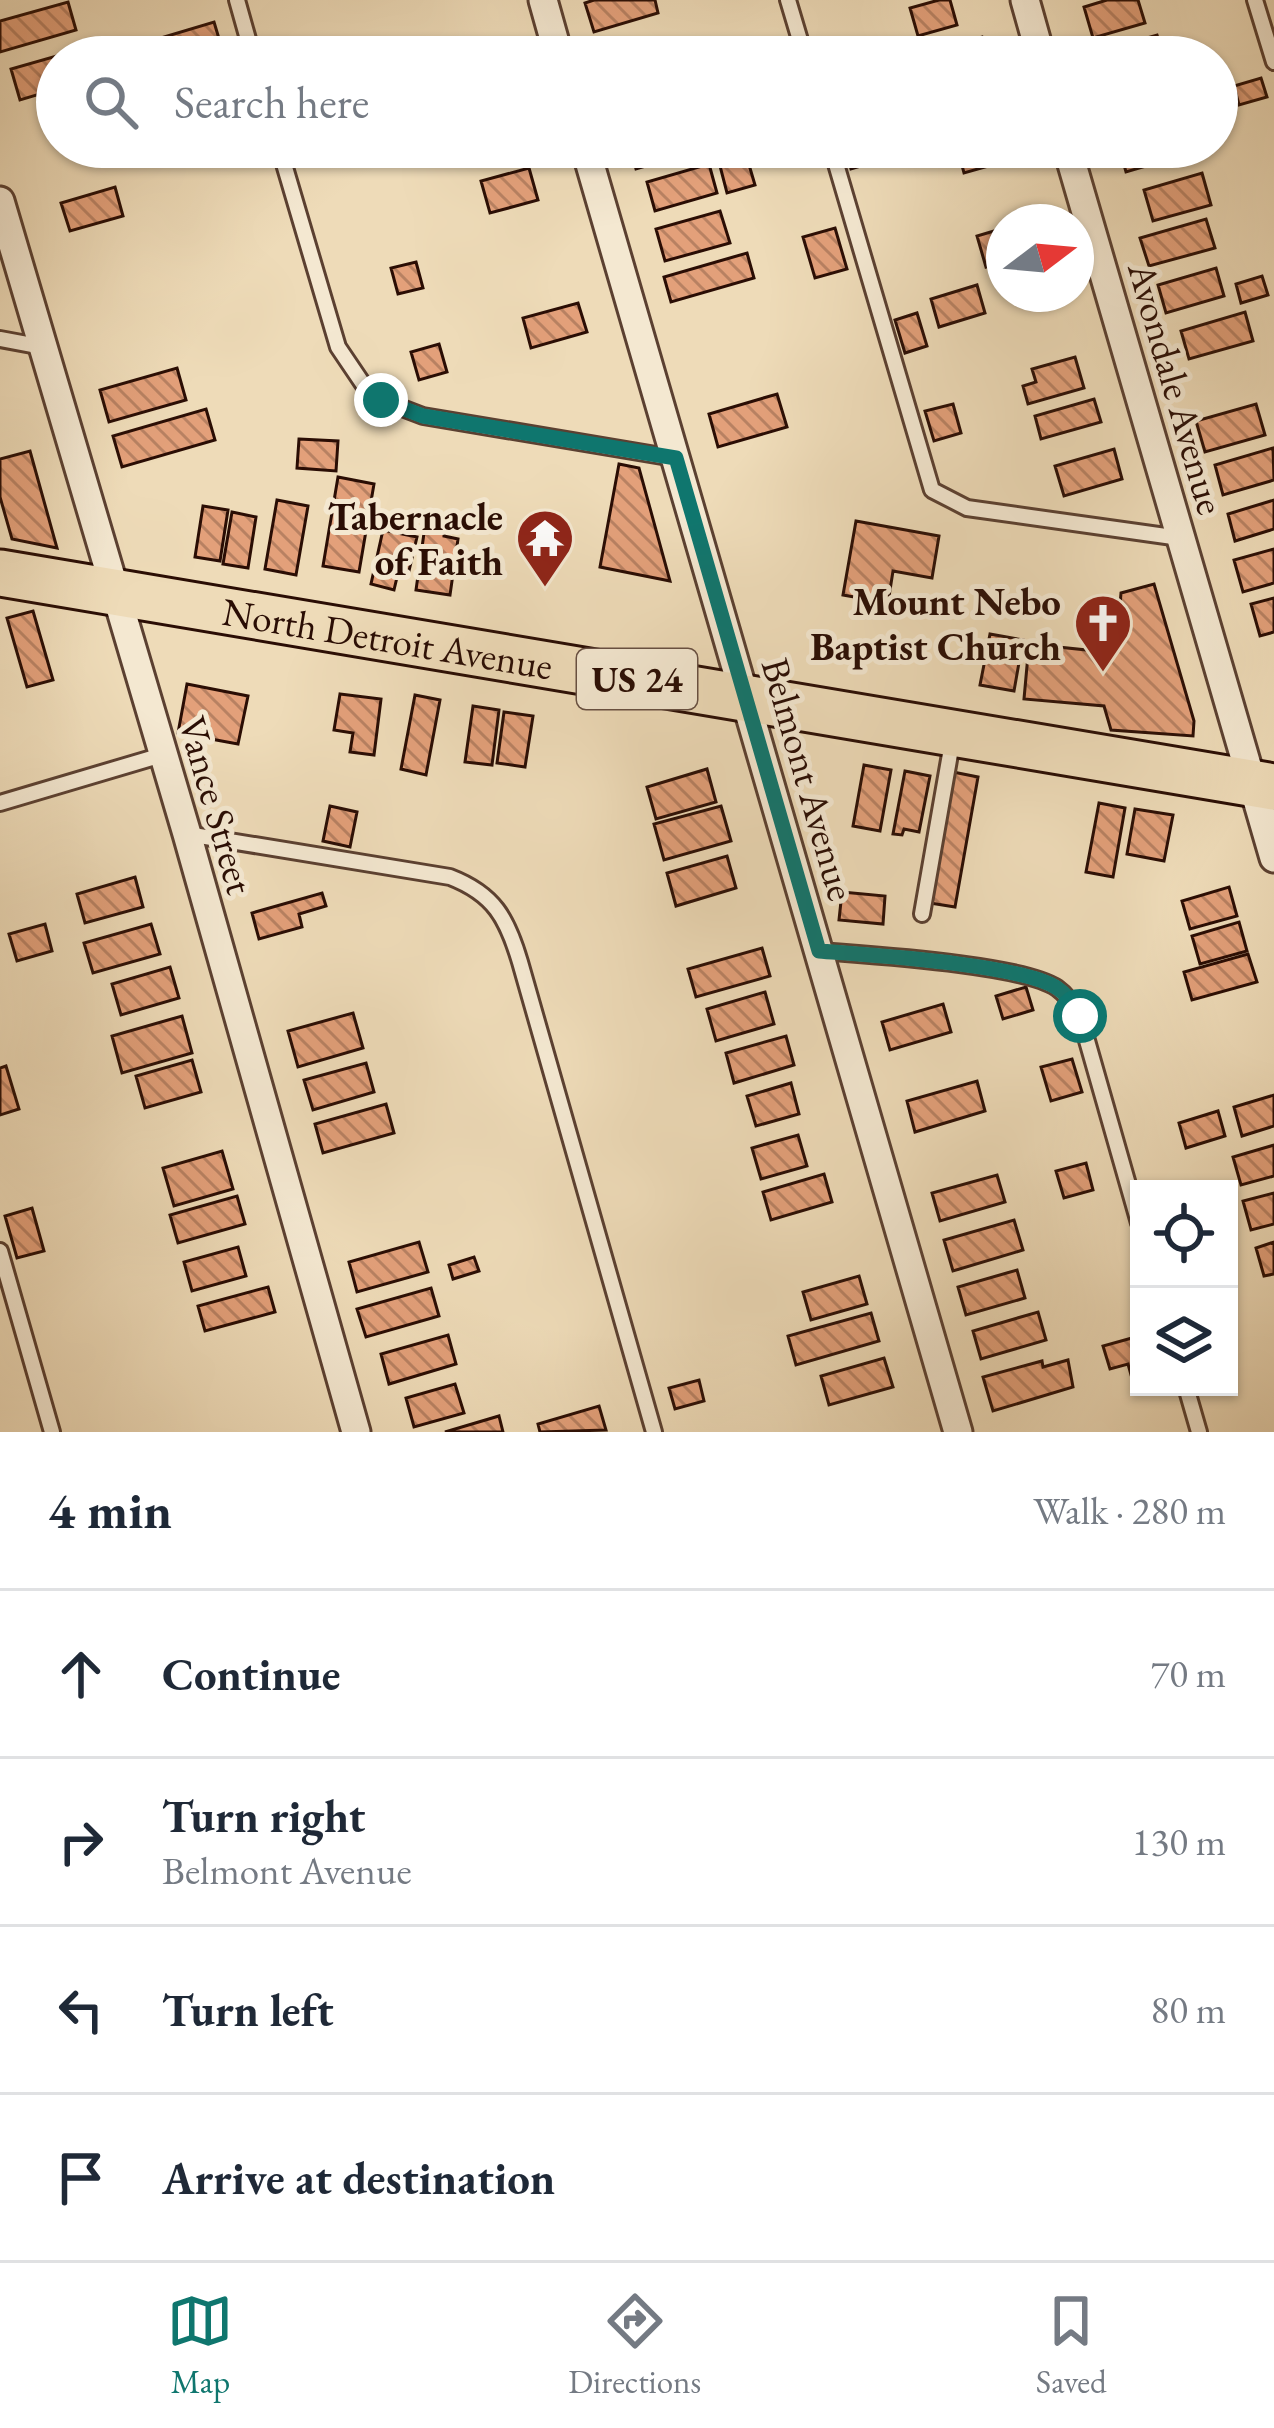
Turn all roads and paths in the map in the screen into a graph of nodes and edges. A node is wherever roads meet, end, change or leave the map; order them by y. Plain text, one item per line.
1 (237, 0) edge
2 (543, 0) edge
3 (788, 0) edge
4 (1025, 0) edge
5 (1255, 0) edge
6 (247, 36) edge
7 (554, 36) edge
8 (799, 36) edge
9 (1035, 36) edge
10 (1274, 62) edge
11 (285, 168) edge
12 (592, 168) edge
13 (837, 168) edge
14 (1073, 168) edge
15 (0, 201) edge
16 (0, 339) edge
17 (43, 347) junction
18 (676, 458) junction
19 (1180, 538) junction
20 (0, 573) edge
21 (115, 591) junction
22 (745, 697) junction
23 (954, 732) junction
24 (163, 755) junction
25 (1262, 784) edge
26 (0, 803) edge
27 (187, 835) junction
28 (1274, 858) edge
29 (922, 914) dead end
30 (819, 951) junction
31 (1130, 1191) edge
32 (0, 1251) edge
33 (1189, 1396) edge
34 (52, 1432) edge
35 (356, 1432) edge
36 (654, 1432) edge
37 (958, 1432) edge
38 (1199, 1432) edge

1 - 6 lane
2 - 7 street
3 - 8 lane
4 - 9 street
5 - 10 lane
11 - 18 lane
12 - 18 street, Belmont Avenue
13 - 19 lane
14 - 19 street, Avondale Avenue
15 - 17 street, Vance Street
16 - 17 lane
17 - 21 street, Vance Street
18 - 22 street, Belmont Avenue
19 - 25 street, Avondale Avenue
20 - 21 main road, North Detroit Avenue / US 24
21 - 22 main road, North Detroit Avenue / US 24
21 - 24 street, Vance Street
22 - 23 main road, North Detroit Avenue / US 24
22 - 30 street, Belmont Avenue
23 - 25 main road, North Detroit Avenue / US 24
23 - 29 lane
24 - 26 lane
24 - 27 street, Vance Street
25 - 28 street, Avondale Avenue
27 - 35 street, Vance Street
27 - 36 lane
30 - 31 lane
30 - 37 street, Belmont Avenue
32 - 34 lane
33 - 38 lane

